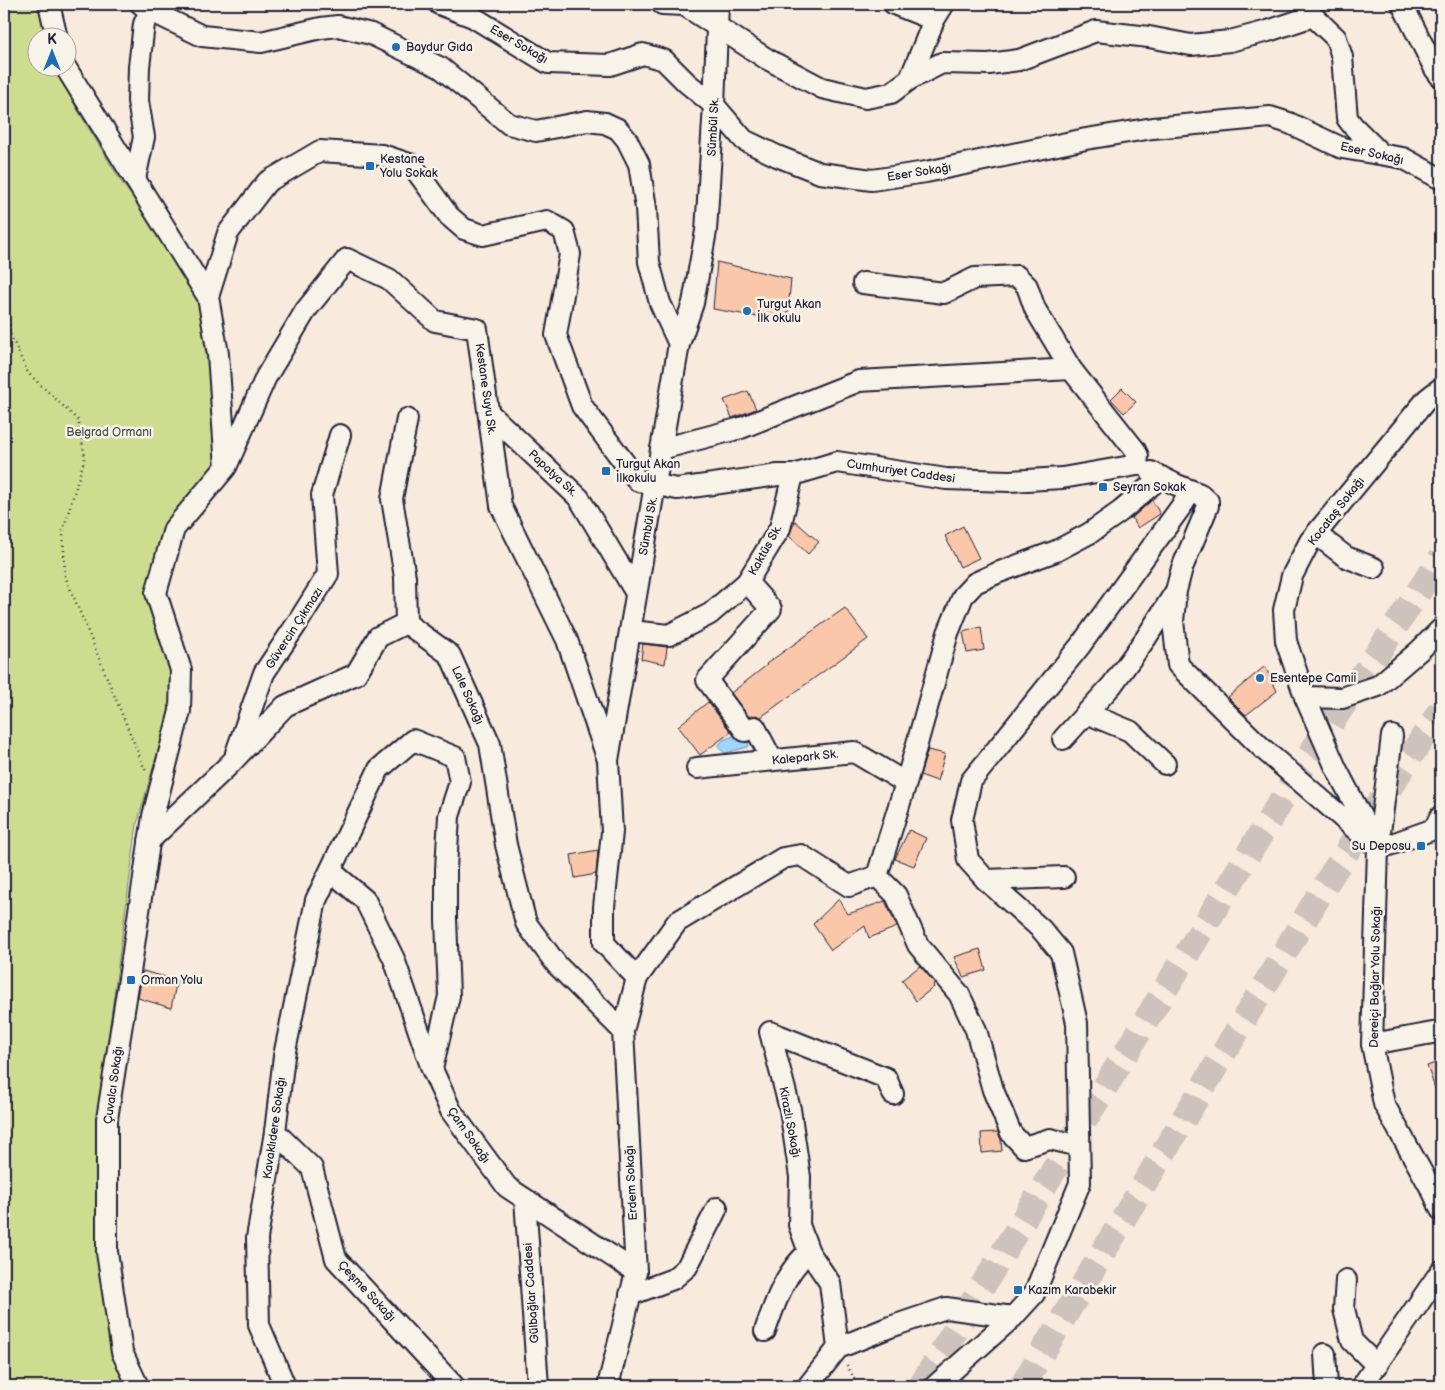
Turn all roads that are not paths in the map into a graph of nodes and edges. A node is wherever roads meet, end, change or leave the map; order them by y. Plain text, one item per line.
1 (49, 4) edge
2 (439, 4) edge
3 (662, 4) edge
4 (718, 4) edge
5 (894, 4) edge
6 (1402, 4) edge
7 (148, 6) edge
8 (1315, 10) edge
9 (939, 12) edge
10 (718, 27) junction
11 (55, 28) edge
12 (1441, 77) edge
13 (72, 78) edge
14 (910, 79) junction
15 (714, 105) junction
16 (1380, 154) junction
17 (135, 178) junction
18 (1441, 180) edge
19 (862, 283) dead end
20 (208, 297) junction
21 (679, 344) junction
22 (1072, 369) junction
23 (1441, 388) edge
24 (489, 413) junction
25 (407, 419) dead end
26 (340, 435) dead end
27 (661, 450) junction
28 (1137, 464) junction
29 (226, 467) junction
30 (793, 475) junction
31 (1162, 477) junction
32 (655, 485) junction
33 (1191, 491) junction
34 (1316, 534) junction
35 (1374, 568) dead end
36 (747, 582) junction
37 (1176, 591) junction
38 (636, 593) junction
39 (406, 623) junction
40 (1441, 629) edge
41 (630, 631) junction
42 (1305, 697) junction
43 (1086, 713) junction
44 (1392, 736) dead end
45 (1063, 739) dead end
46 (234, 760) junction
47 (608, 760) junction
48 (772, 760) junction
49 (1165, 764) dead end
50 (697, 768) dead end
51 (906, 783) junction
52 (1441, 816) edge
53 (149, 840) junction
54 (1378, 849) junction
55 (331, 871) junction
56 (877, 876) junction
57 (1064, 877) dead end
58 (986, 880) junction
59 (637, 978) junction
60 (623, 1031) junction
61 (1441, 1032) edge
62 (1372, 1044) junction
63 (432, 1069) junction
64 (893, 1094) dead end
65 (275, 1132) junction
66 (1080, 1146) junction
67 (525, 1200) junction
68 (716, 1208) dead end
69 (1441, 1210) edge
70 (809, 1252) junction
71 (1441, 1271) edge
72 (636, 1272) junction
73 (1346, 1280) dead end
74 (630, 1295) junction
75 (1013, 1317) junction
76 (765, 1331) dead end
77 (838, 1348) junction
78 (1325, 1354) dead end
79 (1377, 1366) junction
80 (138, 1386) edge
81 (286, 1386) edge
82 (454, 1386) edge
83 (538, 1386) edge
84 (608, 1386) edge
85 (808, 1386) edge
86 (935, 1386) edge
87 (1328, 1386) edge
88 (1362, 1386) edge

1 - 11 street
2 - 15 street, Eser Sokağı
3 - 10 street
4 - 10 street, Sümbül Sk.
5 - 9 street
6 - 12 street
7 - 17 street
7 - 21 street
8 - 14 street
8 - 16 street
9 - 14 street
10 - 14 street
10 - 15 street, Sümbül Sk.
13 - 17 street
15 - 16 street, Eser Sokağı
15 - 21 street, Sümbül Sk.
16 - 18 street, Eser Sokağı
17 - 20 street
19 - 22 street
20 - 29 street
20 - 32 street, Cumhuriyet Caddesi
21 - 27 street, Sümbül Sk.
22 - 27 street
22 - 28 street
23 - 34 street, Kocataş Sokağı
24 - 29 street, Kestane Suyu Sk.
24 - 38 street, Papatya Sk.
24 - 47 street, Kestane Suyu Sk.
25 - 39 street
26 - 46 street, Güvercin Çıkmazı
27 - 32 street, Sümbül Sk.
28 - 30 street, Cumhuriyet Caddesi
28 - 31 street
29 - 53 street, Çuvalcı Sokağı
30 - 32 street, Cumhuriyet Caddesi
30 - 36 street, Kaktüs Sk.
31 - 33 street
31 - 51 street
32 - 38 street, Sümbül Sk.
33 - 37 street
33 - 58 street
34 - 35 street
34 - 42 street, Kocataş Sokağı
36 - 41 street, Kaktüs Sk.
36 - 48 street
37 - 43 street
37 - 54 street
38 - 41 street, Sümbül Sk.
39 - 46 street
39 - 60 street, Lale Sokağı
40 - 42 street
41 - 47 street, Sümbül Sk.
42 - 54 street, Kocataş Sokağı
43 - 45 street
43 - 49 street
44 - 54 street, Dereiçi Bağlar Yolu Sokağı
46 - 53 street
47 - 59 street, Sümbül Sk.
48 - 50 street, Kalepark Sk.
48 - 51 street, Kalepark Sk.
51 - 56 street
52 - 54 street
53 - 80 street, Çuvalcı Sokağı
54 - 62 street, Dereiçi Bağlar Yolu Sokağı
55 - 63 street, Çam Sokağı
55 - 63 street, Kavaklıdere Sokağı
55 - 65 street, Kavaklıdere Sokağı
56 - 59 street
56 - 66 street
57 - 58 street
58 - 66 street
59 - 60 street, Erdem Sokağı
60 - 72 street, Erdem Sokağı
61 - 62 street
62 - 69 street, Dereiçi Bağlar Yolu Sokağı
63 - 67 street, Çam Sokağı
64 - 70 street, Kirazlı Sokağı
65 - 81 street, Kavaklıdere Sokağı
65 - 82 street, Çeşme Sokağı
66 - 75 street
67 - 72 street, Çam Sokağı
67 - 83 street, Gülbağlar Caddesi
68 - 74 street
70 - 76 street
70 - 77 street, Kirazlı Sokağı
71 - 79 street
72 - 74 street, Erdem Sokağı
73 - 79 street
74 - 84 street, Erdem Sokağı
75 - 77 street
75 - 86 street
77 - 85 street
78 - 87 street
79 - 88 street

